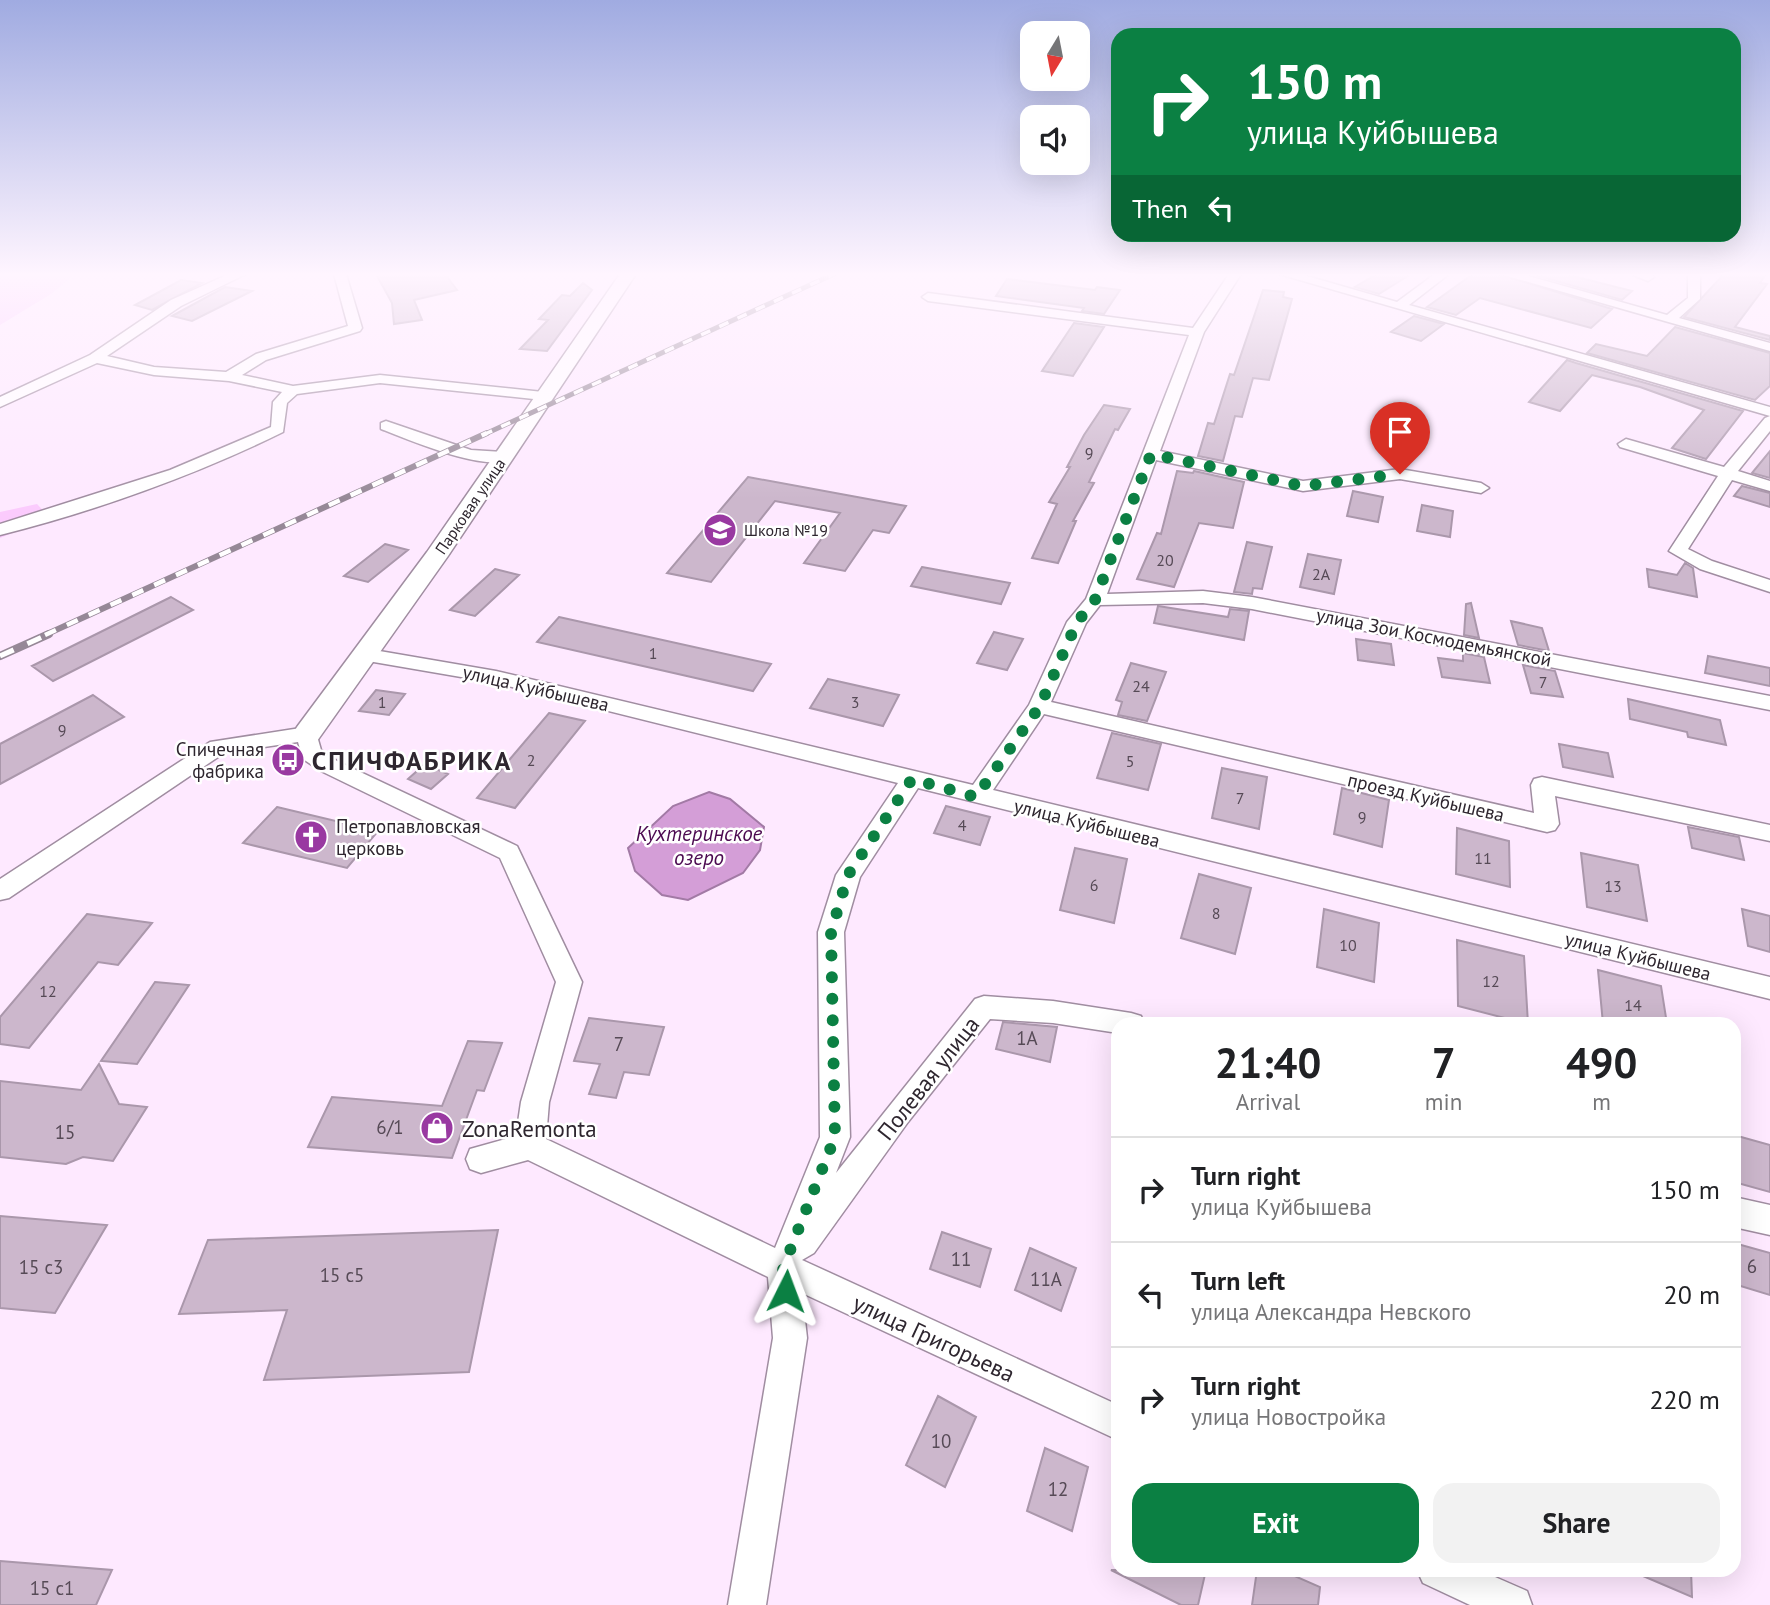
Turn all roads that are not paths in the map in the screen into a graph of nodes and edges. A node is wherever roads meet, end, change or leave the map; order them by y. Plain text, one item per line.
1 (108, 349) edge
2 (287, 349) edge
3 (576, 349) edge
4 (1191, 349) edge
5 (1547, 349) edge
6 (95, 358) junction
7 (229, 377) junction
8 (293, 390) junction
9 (543, 396) junction
10 (0, 403) edge
11 (1770, 412) edge
12 (1770, 421) edge
13 (387, 426) dead end
14 (1626, 444) dead end
15 (1151, 454) junction
16 (503, 457) junction
17 (1728, 472) junction
18 (1770, 486) edge
19 (1480, 488) dead end
20 (0, 530) edge
21 (1770, 586) edge
22 (1095, 600) junction
23 (362, 654) junction
24 (1770, 703) edge
25 (1040, 706) junction
26 (307, 734) junction
27 (912, 779) junction
28 (976, 797) junction
29 (1770, 833) edge
30 (0, 891) edge
31 (1770, 988) edge
32 (1111, 1021) edge
33 (530, 1146) junction
34 (481, 1159) dead end
35 (1741, 1214) edge
36 (1770, 1220) edge
37 (783, 1268) junction
38 (1111, 1420) edge
39 (1451, 1577) edge
40 (747, 1605) edge
41 (1513, 1605) edge

1 - 6 street
2 - 7 street
3 - 9 street, Парковая улица
4 - 15 street
5 - 11 street
6 - 7 street
6 - 10 street
7 - 8 street
8 - 9 street
8 - 20 street
9 - 16 street, Парковая улица
12 - 17 street
13 - 16 street
14 - 17 street
15 - 19 street
15 - 22 street
16 - 23 street, Парковая улица
17 - 18 street
17 - 21 street
22 - 24 street, улица Зои Космодемьянской
22 - 25 street
23 - 26 street, Парковая улица
23 - 27 street, улица Куйбышева
25 - 28 street
25 - 29 street, проезд Куйбышева
26 - 30 street
26 - 33 street
27 - 28 street, улица Куйбышева
27 - 37 street
28 - 31 street, улица Куйбышева
32 - 37 street, Полевая улица
33 - 34 street
33 - 37 street, улица Григорьева
35 - 36 street
37 - 38 street, улица Григорьева
37 - 40 street
39 - 41 street

